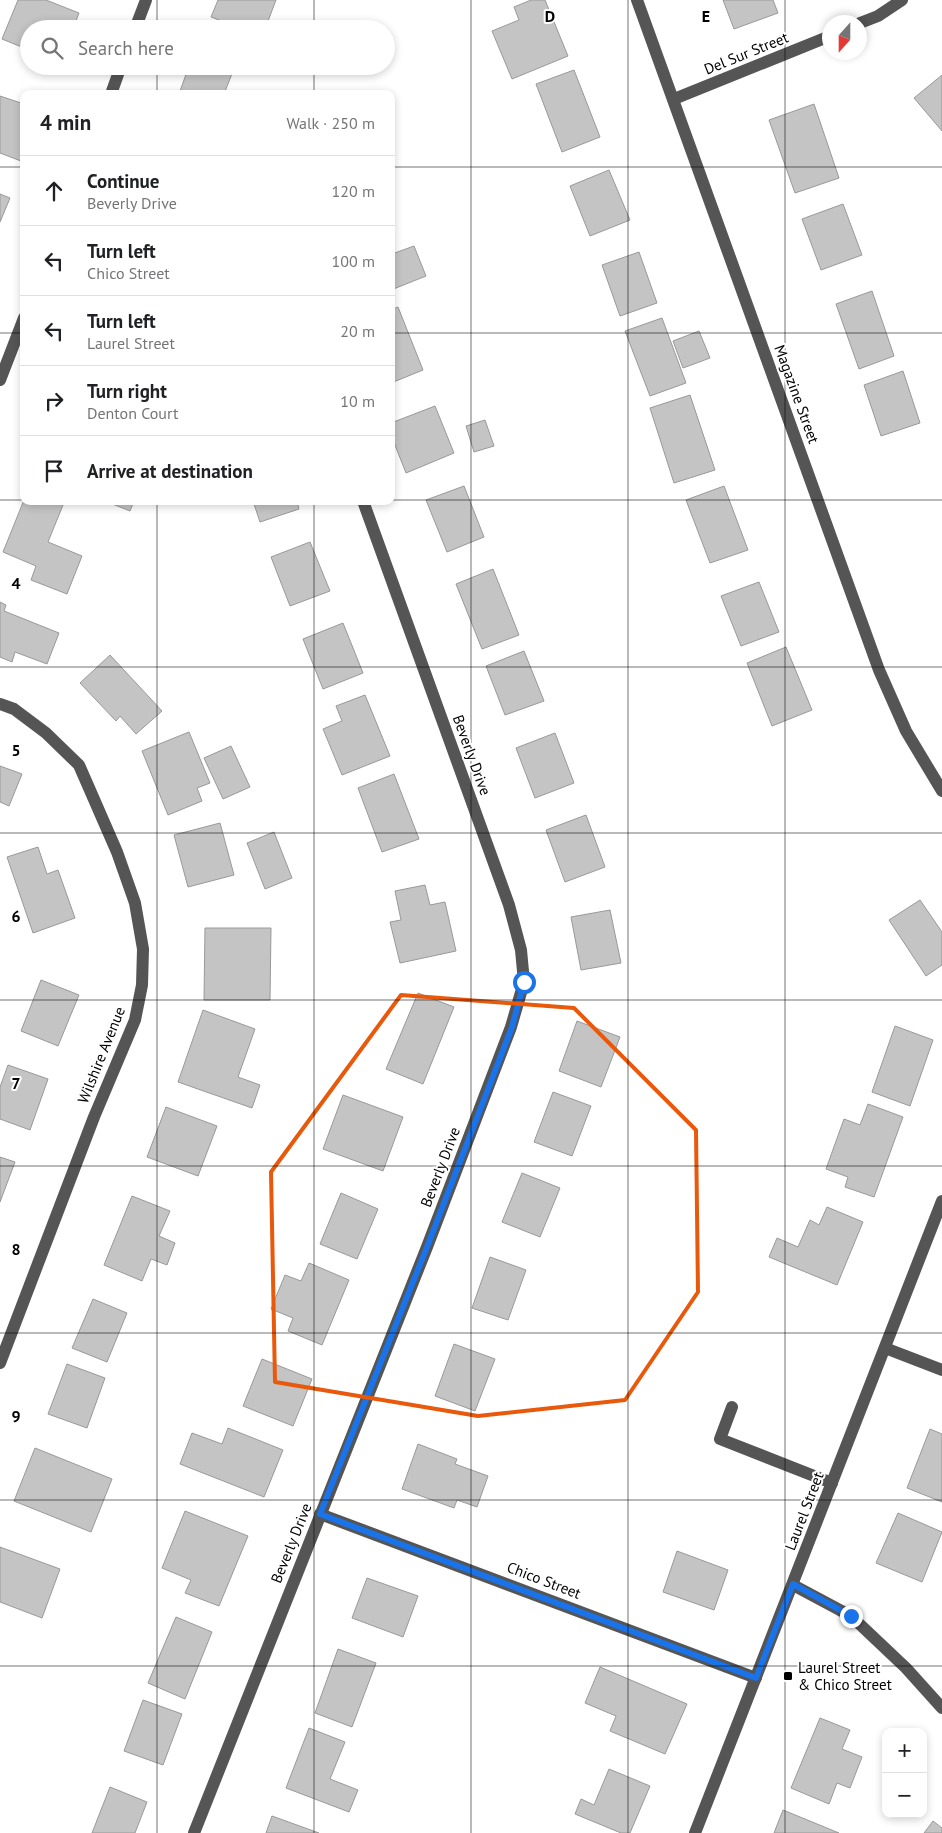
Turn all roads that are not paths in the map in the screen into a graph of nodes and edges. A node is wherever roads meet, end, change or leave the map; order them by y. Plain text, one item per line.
1 (146, 0) edge
2 (637, 0) edge
3 (902, 0) edge
4 (138, 20) edge
5 (867, 21) edge
6 (822, 39) edge
7 (118, 75) edge
8 (112, 90) edge
9 (674, 100) junction
10 (20, 328) edge
11 (0, 380) edge
12 (364, 505) edge
13 (0, 704) edge
14 (942, 791) edge
15 (942, 1201) edge
16 (885, 1348) junction
17 (0, 1363) edge
18 (942, 1370) edge
19 (732, 1407) dead end
20 (832, 1483) junction
21 (320, 1514) junction
22 (793, 1584) junction
23 (756, 1678) junction
24 (942, 1708) edge
25 (194, 1833) edge
26 (695, 1833) edge

1 - 4 street
2 - 9 street, Magazine Street
3 - 5 street
6 - 9 street, Del Sur Street
7 - 8 street
9 - 14 street, Magazine Street
10 - 11 street
12 - 21 street, Beverly Drive
13 - 17 street, Wilshire Avenue
15 - 16 street, Laurel Street
16 - 18 street
16 - 20 street, Laurel Street
19 - 20 street
20 - 22 street, Laurel Street
21 - 23 street, Chico Street
21 - 25 street, Beverly Drive
22 - 23 street, Laurel Street
22 - 24 street
23 - 26 street, Laurel Street

